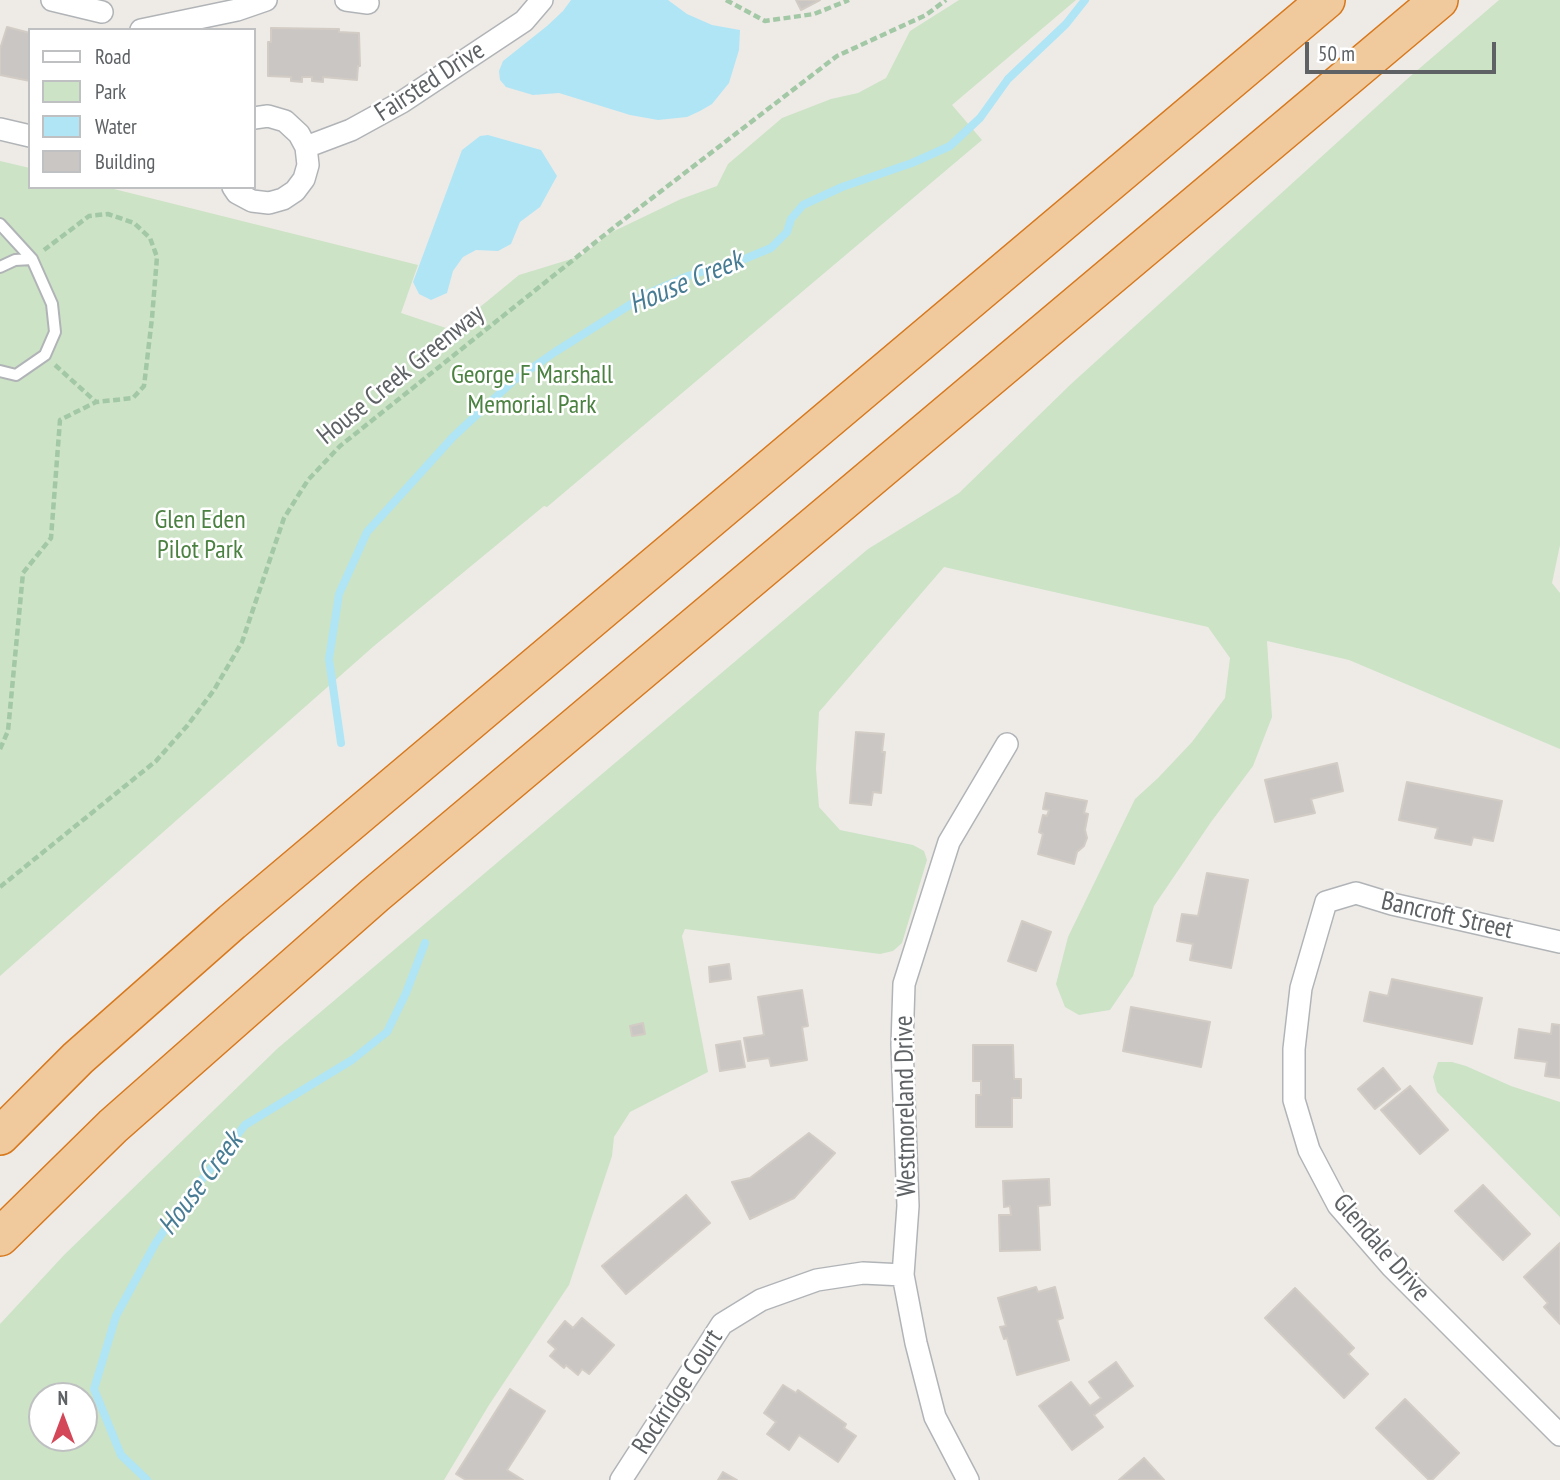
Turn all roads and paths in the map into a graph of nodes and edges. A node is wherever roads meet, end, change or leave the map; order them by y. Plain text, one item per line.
1 (52, 0) edge
2 (266, 0) edge
3 (346, 0) edge
4 (542, 0) edge
5 (726, 0) edge
6 (849, 0) edge
7 (946, 0) edge
8 (1326, 0) edge
9 (1439, 0) edge
10 (368, 3) dead end
11 (102, 12) dead end
12 (239, 20) edge
13 (161, 28) edge
14 (256, 111) edge
15 (0, 129) edge
16 (28, 136) edge
17 (306, 147) junction
18 (234, 189) edge
19 (0, 224) edge
20 (32, 259) junction
21 (0, 267) edge
22 (45, 355) junction
23 (0, 371) edge
24 (96, 402) junction
25 (1007, 744) dead end
26 (0, 749) edge
27 (0, 887) edge
28 (1335, 900) joint
29 (1560, 942) edge
30 (0, 1136) edge
31 (0, 1237) edge
32 (903, 1275) junction
33 (1560, 1435) edge
34 (621, 1480) edge
35 (968, 1480) edge

1 - 11 street
2 - 12 street
3 - 10 street
4 - 17 street, Fairsted Drive
5 - 6 path
7 - 27 path, House Creek Greenway
8 - 30 highway
9 - 31 highway
12 - 13 street
14 - 17 street
15 - 16 street
17 - 18 street
19 - 20 lane
20 - 21 lane
20 - 22 lane
20 - 24 path
22 - 23 lane
22 - 24 path
24 - 26 path
25 - 32 street, Westmoreland Drive
28 - 29 street, Bancroft Street
28 - 33 street, Glendale Drive
32 - 34 street, Rockridge Court
32 - 35 street, Westmoreland Drive

